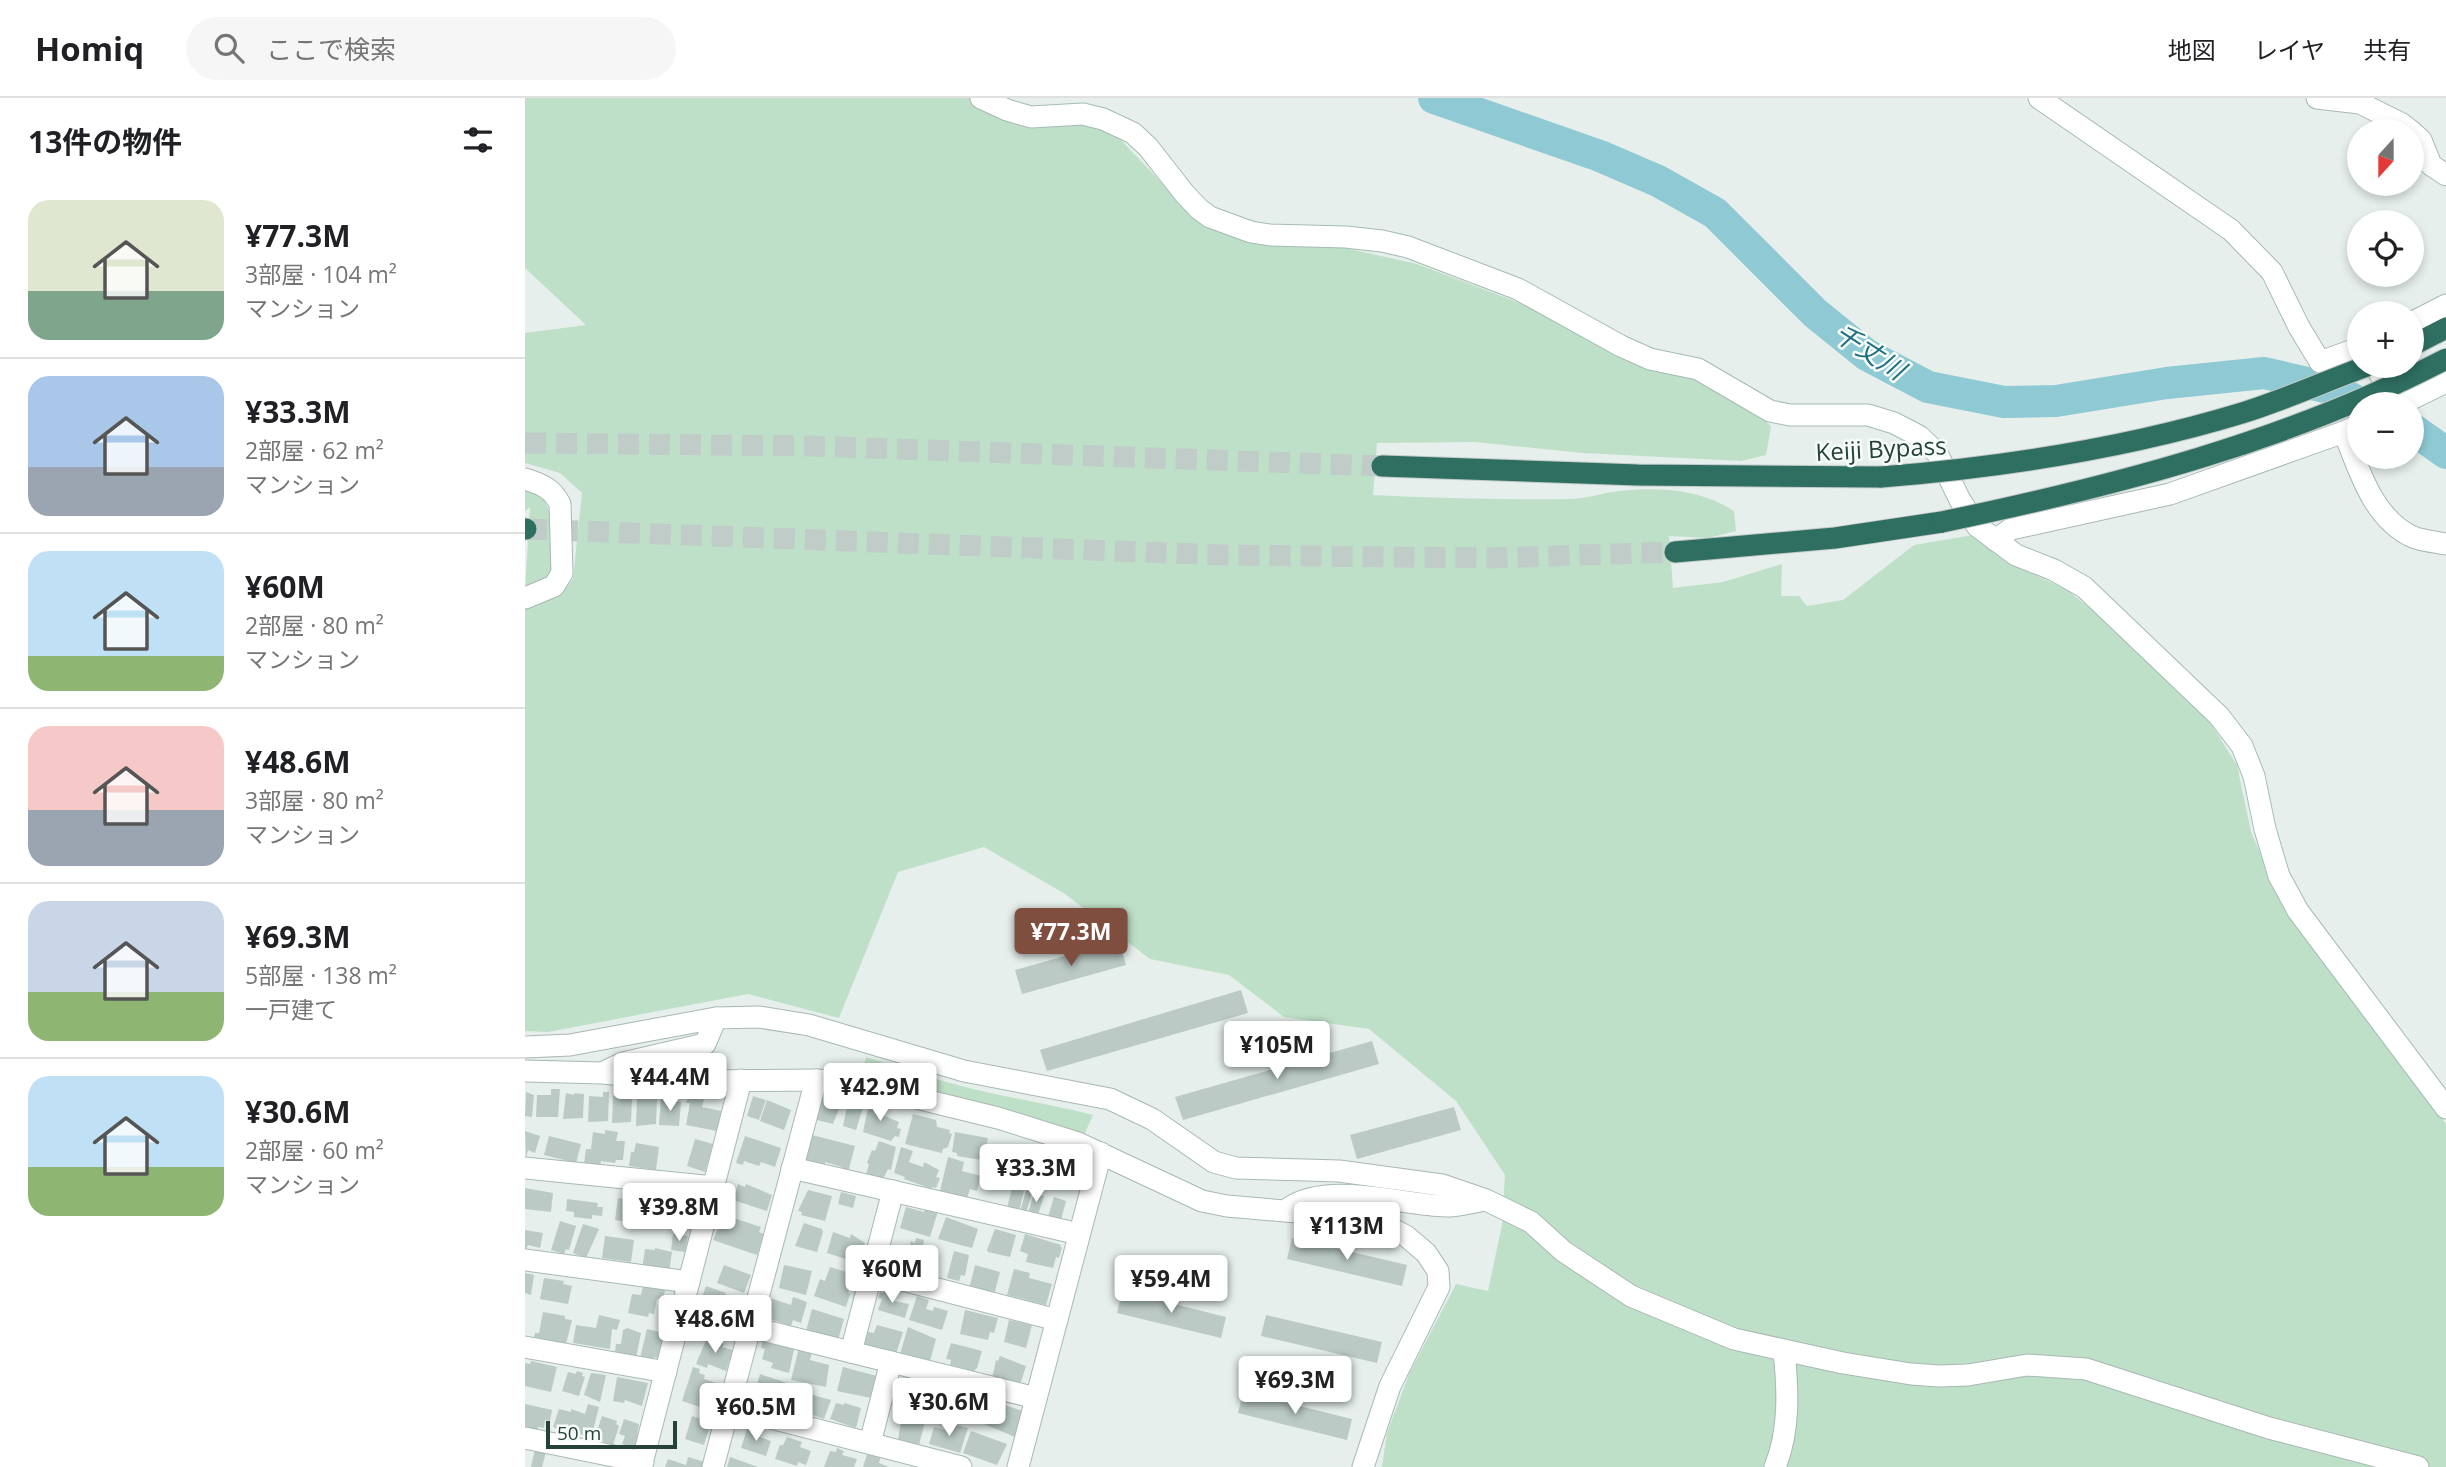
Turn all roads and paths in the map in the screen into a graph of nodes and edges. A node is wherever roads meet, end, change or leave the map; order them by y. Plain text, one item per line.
1 (981, 98) edge
2 (2039, 98) edge
3 (2317, 98) edge
4 (2392, 119) edge
5 (2424, 148) edge
6 (2446, 175) edge
7 (2446, 304) edge
8 (2424, 316) edge
9 (2446, 328) edge
10 (2424, 339) edge
11 (2347, 352) edge
12 (2446, 359) edge
13 (2347, 374) edge
14 (2446, 382) edge
15 (2424, 393) edge
16 (2347, 431) edge
17 (1382, 466) tunnel mouth
18 (2362, 469) edge
19 (525, 479) edge
20 (1995, 540) junction
21 (2446, 544) edge
22 (1675, 552) tunnel mouth
23 (525, 598) edge
24 (716, 1018) junction
25 (525, 1047) edge
26 (525, 1071) edge
27 (602, 1073) junction
28 (741, 1080) junction
29 (815, 1080) junction
30 (2446, 1108) edge
31 (1101, 1153) junction
32 (525, 1168) edge
33 (792, 1168) junction
34 (714, 1187) junction
35 (894, 1191) junction
36 (1486, 1200) junction
37 (1284, 1211) junction
38 (1079, 1234) junction
39 (525, 1260) edge
40 (872, 1272) junction
41 (689, 1282) junction
42 (1057, 1320) junction
43 (750, 1327) junction
44 (525, 1348) edge
45 (1784, 1351) junction
46 (851, 1352) junction
47 (891, 1362) junction
48 (666, 1372) junction
49 (1036, 1398) junction
50 (729, 1407) junction
51 (525, 1438) edge
52 (870, 1443) junction
53 (910, 1461) edge
54 (642, 1464) edge
55 (713, 1467) edge
56 (961, 1467) edge
57 (1018, 1467) edge
58 (1363, 1467) edge
59 (1775, 1467) edge
60 (2418, 1467) edge

1 - 20 street
2 - 11 street
3 - 4 street
5 - 6 street
7 - 8 street
9 - 10 highway
12 - 22 highway, bridge
13 - 17 highway, Keiji Bypass, bridge
14 - 15 street
16 - 20 street
18 - 21 street
19 - 23 street
20 - 30 street
24 - 25 street
24 - 27 street
24 - 36 street
26 - 27 street
27 - 28 street
28 - 29 street
28 - 34 street
29 - 31 street
29 - 33 street
31 - 37 street
31 - 38 street
32 - 34 street
33 - 35 street
33 - 43 street
34 - 41 street
35 - 38 street
35 - 40 street
36 - 37 street
36 - 45 street
37 - 58 street
38 - 42 street
39 - 41 street
40 - 42 street
40 - 46 street
41 - 48 street
42 - 49 street
43 - 46 street
43 - 50 street
44 - 48 street
45 - 59 street
45 - 60 street
46 - 47 street
47 - 49 street
47 - 52 street
48 - 54 street
49 - 57 street
50 - 52 street
50 - 55 street
51 - 54 street
52 - 53 street
53 - 56 street

